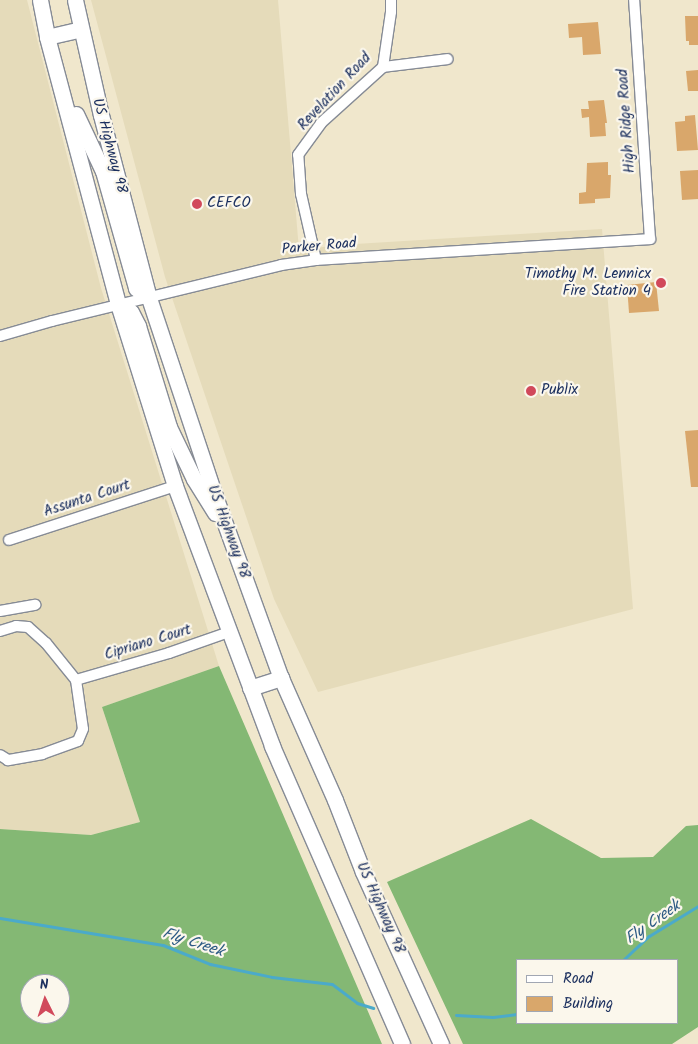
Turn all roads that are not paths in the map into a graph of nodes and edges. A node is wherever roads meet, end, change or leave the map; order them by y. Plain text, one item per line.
1 (40, 0) edge
2 (75, 0) edge
3 (391, 0) edge
4 (634, 0) edge
5 (81, 28) junction
6 (47, 37) junction
7 (448, 59) dead end
8 (384, 67) junction
9 (58, 77) junction
10 (650, 239) joint
11 (316, 260) junction
12 (150, 298) junction
13 (118, 304) junction
14 (0, 336) edge
15 (175, 486) junction
16 (9, 540) dead end
17 (231, 540) junction
18 (35, 605) dead end
19 (0, 611) edge
20 (0, 631) edge
21 (229, 632) junction
22 (281, 678) junction
23 (76, 680) junction
24 (250, 688) junction
25 (0, 755) edge
26 (402, 1044) edge
27 (441, 1044) edge

1 - 6 main road, US Highway 98
2 - 5 main road, US Highway 98
3 - 8 street, Revelation Road
4 - 10 street, High Ridge Road
5 - 6 main road
5 - 12 main road, US Highway 98
6 - 9 main road, US Highway 98
7 - 8 street
8 - 11 street, Revelation Road
9 - 12 main road
9 - 13 main road, US Highway 98
10 - 11 street, Parker Road
11 - 12 street, Parker Road
12 - 13 street, Parker Road
12 - 17 main road, US Highway 98
13 - 14 street, Parker Road
13 - 15 main road, US Highway 98
13 - 17 main road
15 - 16 street, Assunta Court
15 - 21 main road, US Highway 98
17 - 22 main road, US Highway 98
18 - 19 street
20 - 23 street
21 - 23 street, Cipriano Court
21 - 24 main road, US Highway 98
22 - 24 main road
22 - 27 main road, US Highway 98
23 - 25 street
24 - 26 main road, US Highway 98

